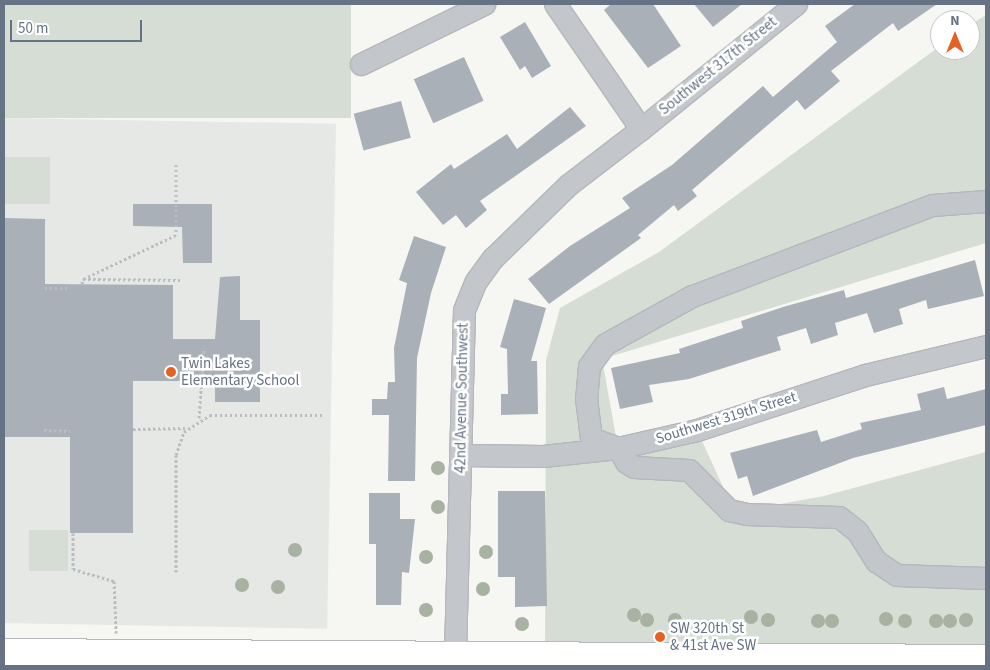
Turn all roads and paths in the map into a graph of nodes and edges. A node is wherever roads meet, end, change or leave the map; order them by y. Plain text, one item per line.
1 (484, 4) edge
2 (555, 4) edge
3 (796, 4) edge
4 (361, 64) dead end
5 (641, 129) junction
6 (176, 164) dead end
7 (986, 201) edge
8 (83, 279) junction
9 (180, 280) dead end
10 (82, 284) dead end
11 (45, 288) dead end
12 (70, 288) dead end
13 (986, 346) edge
14 (204, 348) dead end
15 (325, 415) dead end
16 (199, 418) junction
17 (188, 427) junction
18 (133, 429) dead end
19 (44, 430) dead end
20 (70, 431) dead end
21 (618, 448) junction
22 (460, 455) junction
23 (73, 533) dead end
24 (176, 572) dead end
25 (986, 578) edge
26 (4, 652) edge
27 (455, 654) junction
28 (103, 657) edge
29 (986, 658) edge
30 (311, 660) edge
31 (737, 661) edge

1 - 4 street
2 - 5 street
3 - 5 street, Southwest 317th Street
5 - 22 street, 42nd Avenue Southwest
6 - 8 path
7 - 21 street
8 - 9 path
8 - 10 path
11 - 12 path
13 - 21 street, Southwest 319th Street
14 - 16 path
15 - 16 path
16 - 17 path
17 - 18 path
17 - 24 path
19 - 20 path
21 - 22 street, Southwest 319th Street
21 - 25 street
22 - 27 street, 42nd Avenue Southwest
23 - 28 path
26 - 28 main road
27 - 30 main road
27 - 31 main road
28 - 30 main road
29 - 31 main road

